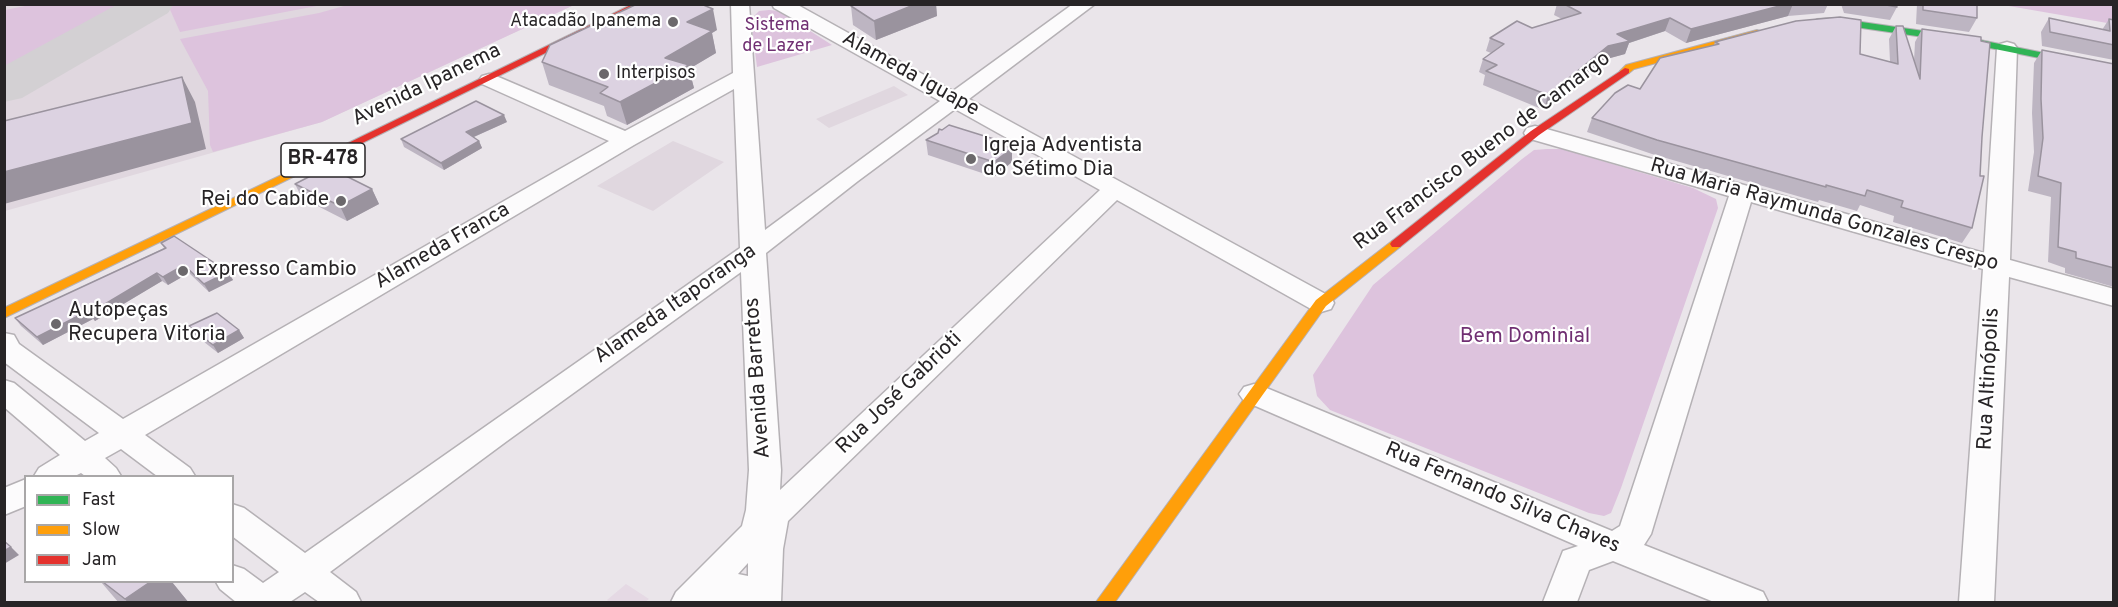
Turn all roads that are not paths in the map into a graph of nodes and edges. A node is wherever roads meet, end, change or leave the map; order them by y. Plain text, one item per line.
1 (641, 4) edge
2 (781, 4) edge
3 (1086, 4) edge
4 (753, 7) edge
5 (1800, 24) edge
6 (1767, 31) edge
7 (2007, 48) junction
8 (2114, 70) edge
9 (489, 80) junction
10 (745, 85) junction
11 (955, 100) junction
12 (1535, 133) junction
13 (627, 140) junction
14 (748, 188) junction
15 (1114, 190) junction
16 (1742, 193) junction
17 (800, 214) junction
18 (752, 252) junction
19 (1997, 265) junction
20 (709, 283) junction
21 (753, 289) junction
22 (42, 296) junction
23 (2114, 298) edge
24 (1321, 303) junction
25 (4, 314) edge
26 (4, 331) edge
27 (4, 342) edge
28 (4, 390) edge
29 (1254, 394) junction
30 (123, 434) junction
31 (82, 458) junction
32 (53, 475) edge
33 (103, 475) edge
34 (176, 475) edge
35 (24, 492) edge
36 (4, 503) edge
37 (234, 518) edge
38 (765, 524) junction
39 (1614, 547) junction
40 (306, 572) junction
41 (234, 581) edge
42 (695, 596) edge
43 (764, 602) edge
44 (263, 603) edge
45 (344, 603) edge
46 (1105, 603) edge
47 (1560, 603) edge
48 (1751, 603) edge
49 (1977, 603) edge

1 - 9 street, Avenida Ipanema / BR-478
2 - 11 street, Alameda Iguape
3 - 11 street, Alameda Itaporanga
4 - 10 street, Avenida Barretos
5 - 7 street
6 - 12 street, Rua Francisco Bueno de Camargo
7 - 8 street
7 - 19 street, Rua Altinópolis
9 - 13 street
9 - 22 street, Avenida Ipanema / BR-478
10 - 13 street, Alameda Franca
10 - 14 street, Avenida Barretos
11 - 15 street, Alameda Iguape
11 - 17 street, Alameda Itaporanga
12 - 16 street, Rua Maria Raymunda Gonzales Crespo
12 - 24 street, Rua Francisco Bueno de Camargo
13 - 30 street, Alameda Franca
14 - 17 street
14 - 18 street, Avenida Barretos
15 - 24 street, Alameda Iguape
15 - 38 street, Rua José Gabrioti
16 - 19 street, Rua Maria Raymunda Gonzales Crespo
16 - 39 street
17 - 18 street, Alameda Itaporanga
18 - 20 street, Alameda Itaporanga
18 - 21 street, Avenida Barretos
19 - 23 street, Rua Maria Raymunda Gonzales Crespo
19 - 49 street, Rua Altinópolis
20 - 21 street
20 - 40 street, Alameda Itaporanga
21 - 38 street, Avenida Barretos
22 - 25 street, Avenida Ipanema / BR-478
22 - 26 street
24 - 29 street, Rua Francisco Bueno de Camargo
27 - 30 street
28 - 31 street
29 - 39 street, Rua Fernando Silva Chaves
29 - 46 street, Rua Francisco Bueno de Camargo
30 - 31 street, Alameda Franca
30 - 34 street
31 - 32 street, Alameda Franca
31 - 33 street
35 - 36 street
37 - 40 street
38 - 42 street, Rua José Gabrioti
38 - 43 street, Avenida Barretos
39 - 47 street
39 - 48 street, Rua Fernando Silva Chaves
40 - 44 street, Alameda Itaporanga
40 - 45 street
41 - 44 street
42 - 43 street

